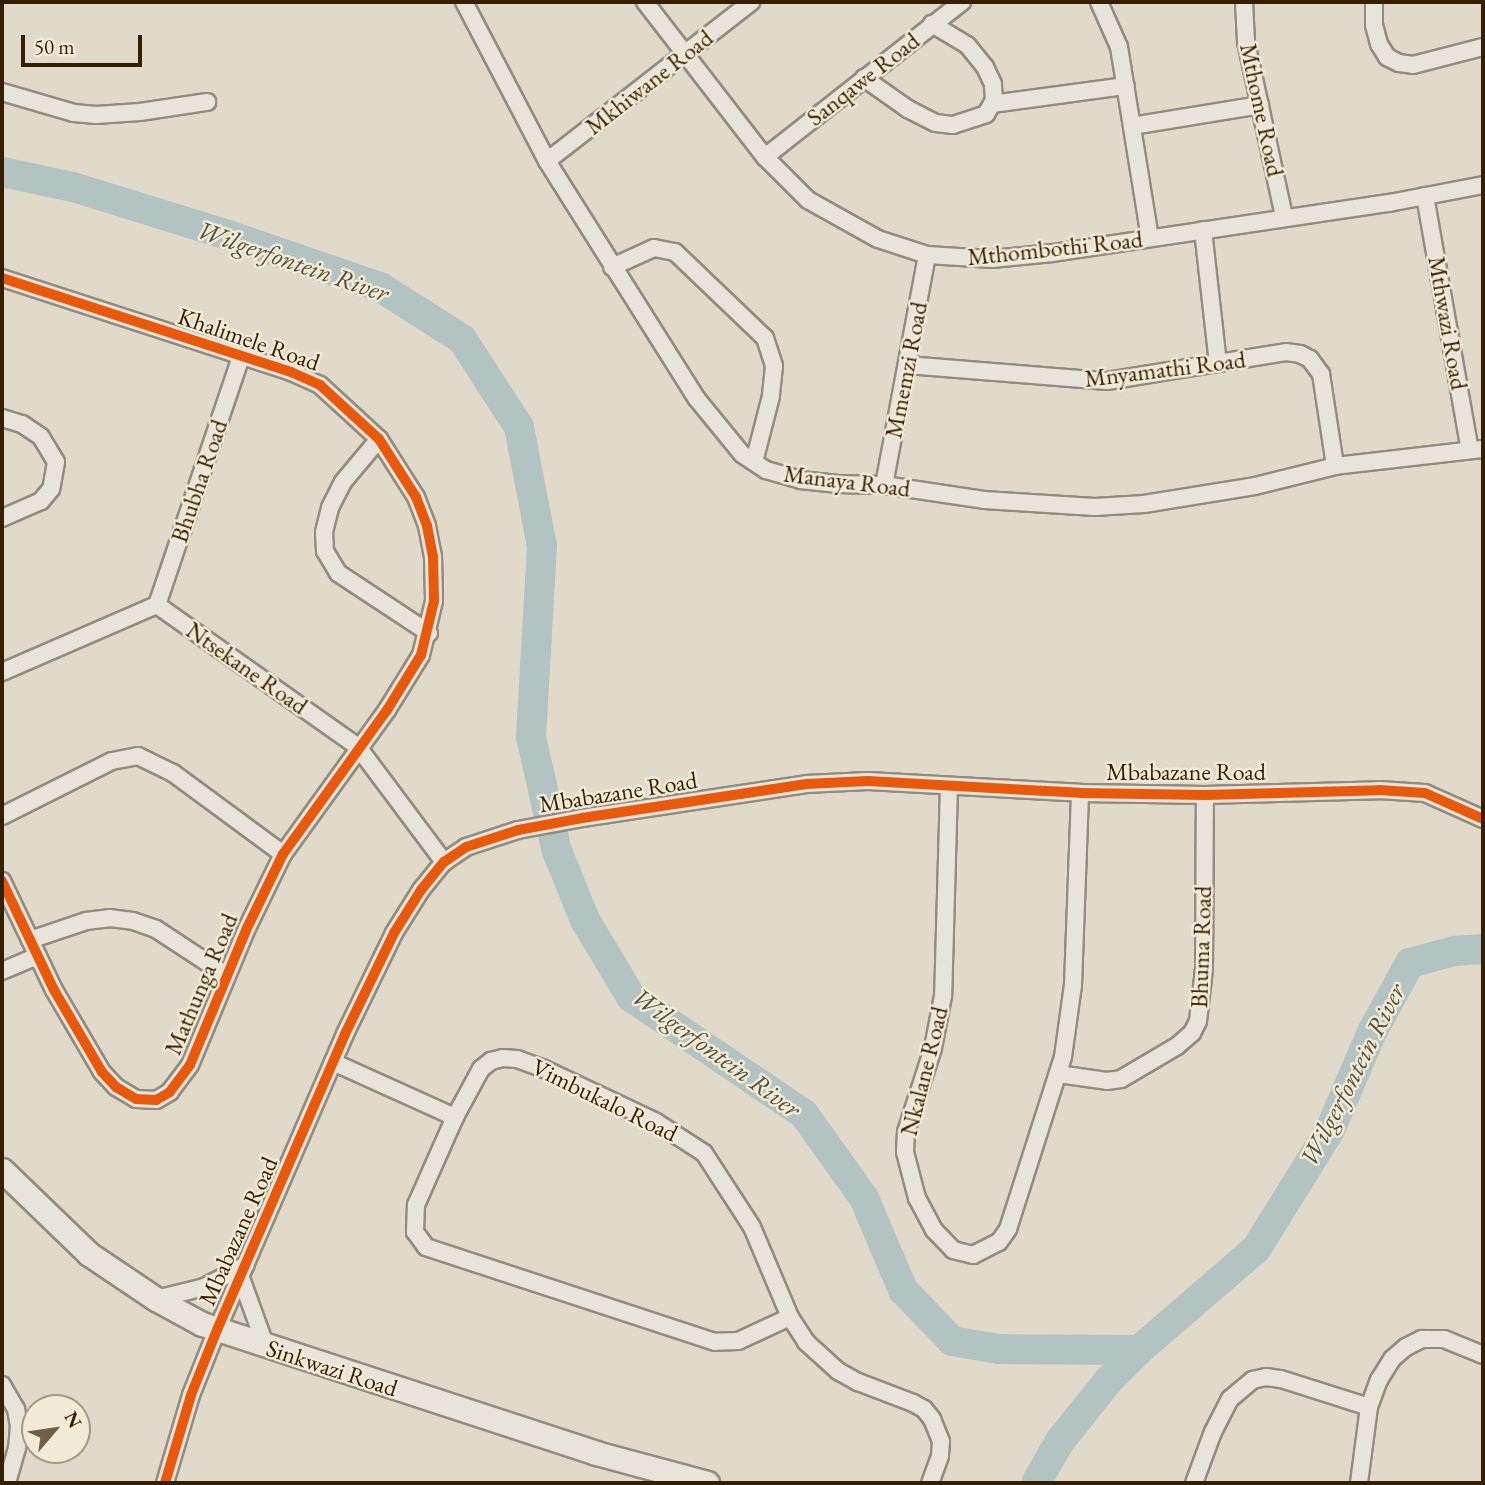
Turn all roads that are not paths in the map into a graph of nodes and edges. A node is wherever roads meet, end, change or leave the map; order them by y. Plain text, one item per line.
1 (464, 2) edge
2 (645, 2) edge
3 (751, 2) edge
4 (962, 2) edge
5 (1099, 2) edge
6 (1244, 2) edge
7 (1374, 2) edge
8 (932, 24) junction
9 (1483, 47) edge
10 (687, 54) junction
11 (864, 78) junction
12 (1126, 86) junction
13 (2, 92) edge
14 (207, 102) dead end
15 (992, 104) junction
16 (1260, 105) junction
17 (1132, 126) junction
18 (765, 156) junction
19 (547, 161) junction
20 (1483, 185) edge
21 (1425, 196) junction
22 (1284, 217) junction
23 (1203, 230) junction
24 (1150, 237) junction
25 (927, 255) junction
26 (612, 267) junction
27 (2, 278) edge
28 (241, 357) junction
29 (1218, 363) junction
30 (907, 365) junction
31 (2, 418) edge
32 (379, 439) junction
33 (1477, 449) edge
34 (754, 462) junction
35 (1335, 466) junction
36 (884, 485) junction
37 (2, 517) edge
38 (158, 605) junction
39 (429, 633) junction
40 (4, 667) edge
41 (358, 747) junction
42 (949, 786) junction
43 (1080, 793) junction
44 (1205, 795) junction
45 (2, 816) edge
46 (1483, 819) edge
47 (283, 855) junction
48 (444, 862) junction
49 (2, 881) edge
50 (30, 940) junction
51 (38, 956) junction
52 (2, 971) edge
53 (226, 975) junction
54 (333, 1062) junction
55 (1058, 1074) junction
56 (455, 1117) junction
57 (2, 1170) edge
58 (244, 1272) junction
59 (156, 1299) junction
60 (790, 1317) junction
61 (217, 1330) junction
62 (266, 1347) junction
63 (1483, 1355) edge
64 (2, 1385) edge
65 (1369, 1407) junction
66 (6, 1483) edge
67 (167, 1483) edge
68 (706, 1483) edge
69 (930, 1483) edge
70 (1194, 1483) edge
71 (1359, 1483) edge

1 - 19 street, Manaya Road
2 - 10 street, Mthombothi Road
3 - 10 street, Mkhiwane Road
4 - 8 street, Sanqawe Road
5 - 12 street
6 - 16 street, Mthome Road
7 - 9 street
8 - 11 street, Sanqawe Road
8 - 15 street
10 - 18 street, Mthombothi Road
10 - 19 street, Mkhiwane Road
11 - 15 street
11 - 18 street, Sanqawe Road
12 - 15 street
12 - 17 street
13 - 14 street
16 - 17 street
16 - 22 street, Mthome Road
17 - 24 street
18 - 25 street, Mthombothi Road
19 - 26 street, Manaya Road
20 - 21 street, Mthombothi Road
21 - 22 street, Mthombothi Road
21 - 33 street, Mthwazi Road
22 - 23 street, Mthombothi Road
23 - 24 street, Mthombothi Road
23 - 29 street
24 - 25 street, Mthombothi Road
25 - 30 street, Mmemzi Road
26 - 34 street, Manaya Road
26 - 34 street
27 - 28 street, Khalimele Road
28 - 32 street, Khalimele Road
28 - 38 street, Bhubha Road
29 - 30 street, Mnyamathi Road
29 - 35 street, Mnyamathi Road
30 - 36 street, Mmemzi Road
31 - 37 street
32 - 39 street, Khalimele Road
32 - 39 street
33 - 35 street, Manaya Road
34 - 36 street, Manaya Road
35 - 36 street, Manaya Road
38 - 40 street
38 - 41 street, Ntsekane Road
39 - 41 street, Khalimele Road
41 - 47 street, Mathunga Road
41 - 48 street, Ntsekane Road
42 - 43 street, Mbabazane Road
42 - 48 street, Mbabazane Road
42 - 55 street, Nkalane Road
43 - 44 street, Mbabazane Road
43 - 55 street
44 - 46 street, Mbabazane Road
44 - 55 street, Bhuma Road
45 - 47 street
47 - 53 street, Mathunga Road
48 - 54 street, Mbabazane Road
49 - 50 street, Mathunga Road
50 - 51 street, Mathunga Road
50 - 53 street
51 - 52 street
51 - 53 street, Mathunga Road
54 - 56 street
54 - 58 street, Mbabazane Road
56 - 60 street, Vimbukalo Road
56 - 60 street, Vimbukalo Road
57 - 59 street, Sinkwazi Road
58 - 59 street
58 - 61 street, Mbabazane Road
58 - 62 street
59 - 61 street, Sinkwazi Road
60 - 69 street, Vimbukalo Road
61 - 62 street, Sinkwazi Road
61 - 67 street, Mbabazane Road
62 - 68 street, Sinkwazi Road
63 - 65 street
64 - 66 street
65 - 70 street
65 - 71 street

